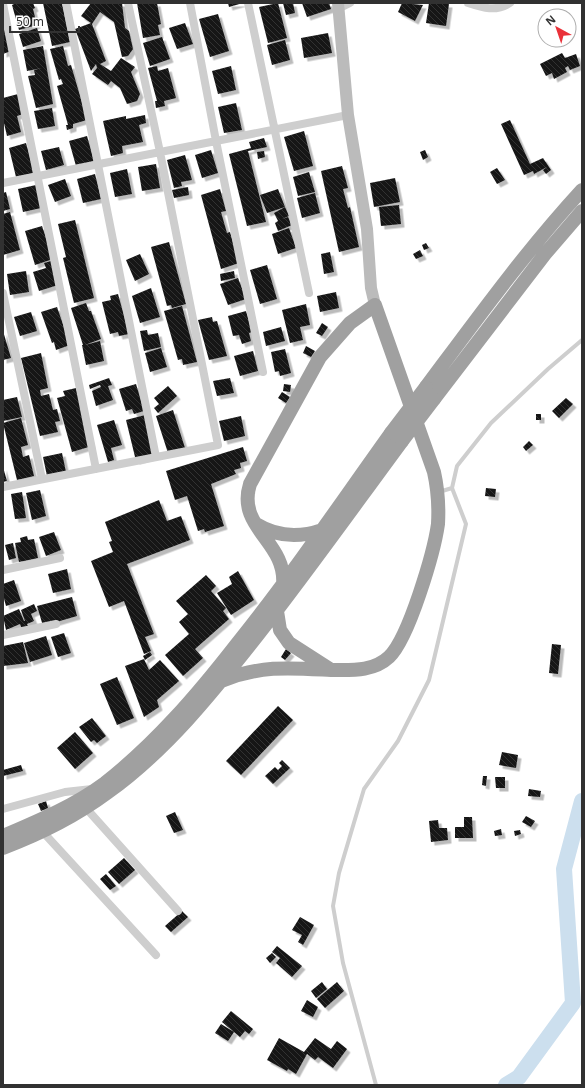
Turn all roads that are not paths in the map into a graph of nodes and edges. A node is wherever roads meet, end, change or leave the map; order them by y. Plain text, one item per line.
1 (66, 3) edge
2 (128, 3) edge
3 (190, 3) edge
4 (248, 3) edge
5 (350, 3) edge
6 (468, 3) edge
7 (510, 3) edge
8 (3, 4) edge
9 (338, 6) edge
10 (348, 115) junction
11 (274, 130) junction
12 (216, 141) junction
13 (160, 152) junction
14 (98, 165) junction
15 (37, 177) junction
16 (3, 183) edge
17 (582, 190) edge
18 (582, 211) edge
19 (3, 293) edge
20 (309, 293) dead end
21 (375, 305) junction
22 (582, 340) edge
23 (263, 372) dead end
24 (397, 437) junction
25 (156, 457) junction
26 (96, 469) junction
27 (42, 479) junction
28 (3, 486) edge
29 (445, 490) junction
30 (253, 522) junction
31 (322, 530) junction
32 (60, 558) dead end
33 (3, 570) edge
34 (283, 585) junction
35 (277, 611) junction
36 (56, 624) dead end
37 (3, 635) edge
38 (331, 670) junction
39 (222, 681) junction
40 (96, 788) junction
41 (86, 807) junction
42 (3, 809) edge
43 (42, 831) junction
44 (3, 836) edge
45 (3, 848) edge
46 (178, 911) dead end
47 (156, 955) dead end
48 (376, 1085) edge

1 - 14 street
2 - 13 street
3 - 12 street
4 - 11 street
5 - 9 street
6 - 7 street
8 - 15 street
9 - 10 main road
10 - 11 street
10 - 21 main road
11 - 12 street
11 - 20 street
12 - 13 street
12 - 23 street
13 - 14 street
13 - 25 street
14 - 15 street
14 - 25 street
15 - 16 street
15 - 26 street
17 - 24 highway, bridge
18 - 24 highway, bridge
19 - 27 street
21 - 29 highway
21 - 30 highway
22 - 29 lane
24 - 31 highway
24 - 35 highway
25 - 26 street
26 - 27 street
27 - 28 street
29 - 38 highway
29 - 48 lane
30 - 31 highway
30 - 34 highway
31 - 34 highway
32 - 33 street
34 - 40 highway
35 - 38 highway
35 - 39 highway
36 - 37 street
38 - 39 highway
39 - 41 highway
40 - 42 street
40 - 44 highway
41 - 43 highway
41 - 46 street
43 - 45 highway
43 - 47 street

